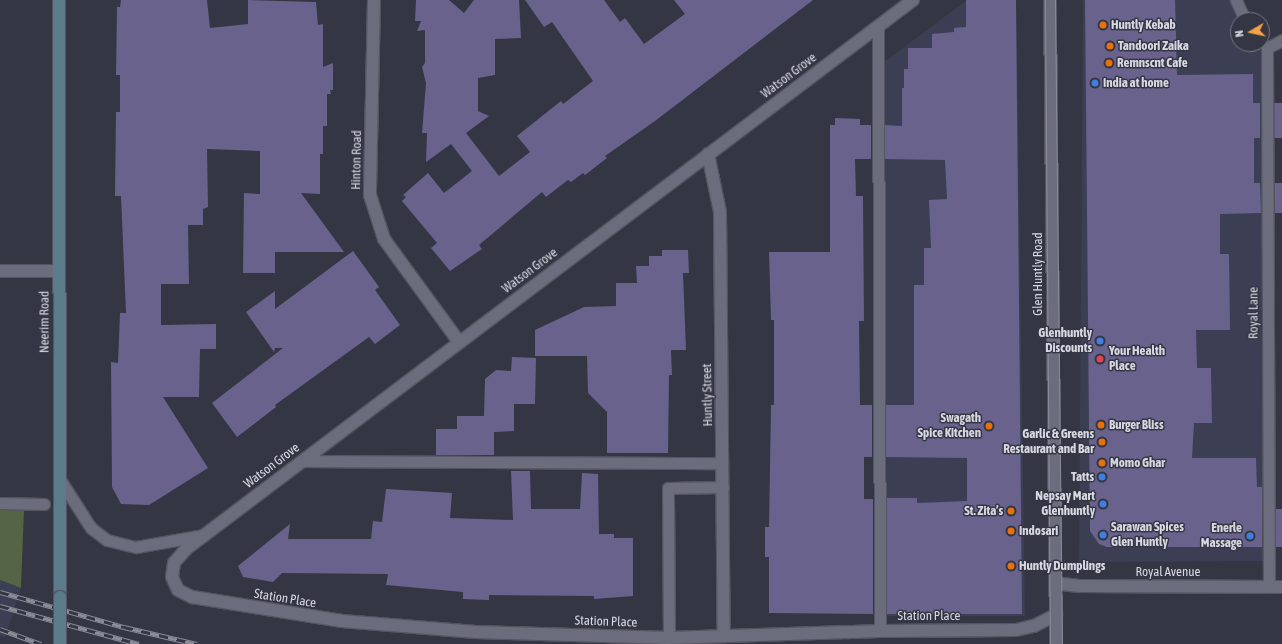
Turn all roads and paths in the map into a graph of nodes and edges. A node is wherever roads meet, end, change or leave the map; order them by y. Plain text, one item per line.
1 (59, 0) edge
2 (374, 0) edge
3 (913, 0) edge
4 (1050, 0) edge
5 (1236, 0) edge
6 (1241, 12) edge
7 (878, 27) junction
8 (1282, 40) edge
9 (1270, 44) edge
10 (1263, 52) edge
11 (708, 154) junction
12 (0, 271) edge
13 (60, 271) junction
14 (459, 342) junction
15 (302, 461) junction
16 (722, 463) junction
17 (59, 478) junction
18 (723, 487) junction
19 (0, 503) edge
20 (44, 504) dead end
21 (204, 535) junction
22 (172, 570) joint
23 (1055, 583) junction
24 (1282, 586) edge
25 (1269, 587) junction
26 (1056, 615) junction
27 (880, 631) junction
28 (724, 636) junction
29 (669, 638) junction
30 (60, 644) edge
31 (1056, 644) edge

1 - 13 main road, Neerim Road
2 - 14 street, Hinton Road
3 - 7 street, Watson Grove
4 - 23 street, Glen Huntly Road
5 - 6 lane
7 - 11 street, Watson Grove
7 - 27 lane
8 - 9 lane
10 - 25 lane, Royal Lane
11 - 14 street, Watson Grove
11 - 16 street, Huntly Street
12 - 13 street
13 - 17 main road, Neerim Road
14 - 15 street, Watson Grove
15 - 16 lane
15 - 21 street, Watson Grove
16 - 18 street, Huntly Street
17 - 21 lane
17 - 30 main road, Neerim Road, bridge
18 - 28 street, Huntly Street
18 - 29 lane
19 - 20 lane
21 - 22 street, Watson Grove
22 - 29 street, Station Place
23 - 25 street, Royal Avenue
23 - 26 street, Glen Huntly Road
24 - 25 street, Royal Avenue
26 - 27 street, Station Place
26 - 31 street, Glen Huntly Road
27 - 28 street, Station Place
28 - 29 street, Station Place

